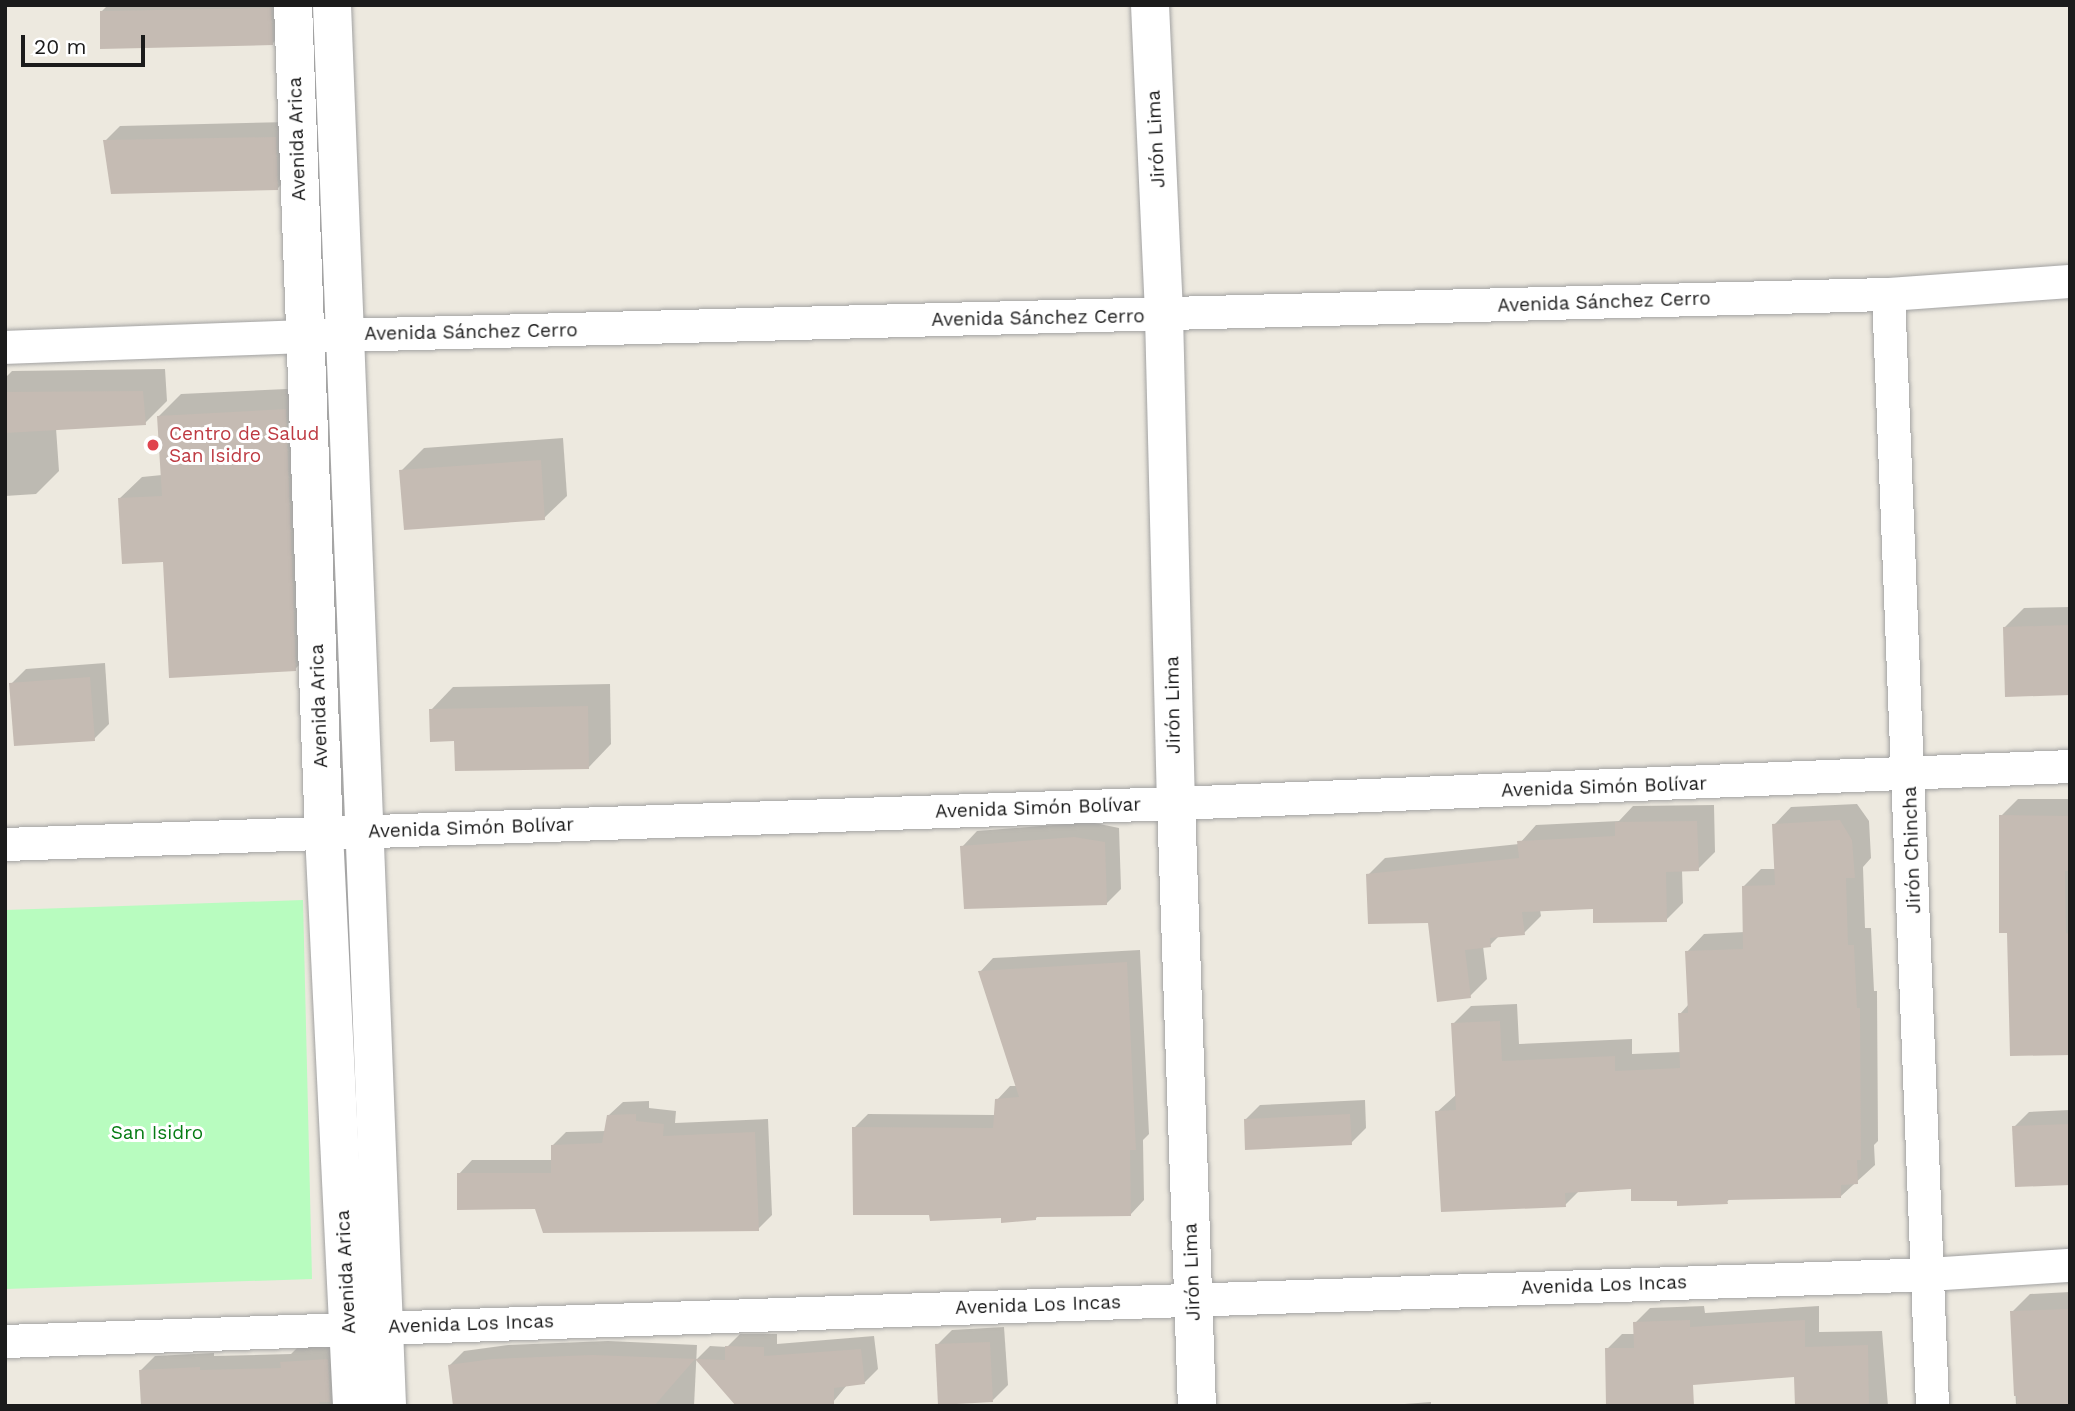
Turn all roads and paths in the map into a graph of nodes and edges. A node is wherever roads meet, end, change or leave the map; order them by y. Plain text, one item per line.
1 (293, 5) edge
2 (332, 5) edge
3 (1150, 5) edge
4 (2070, 281) edge
5 (1888, 294) junction
6 (1164, 315) junction
7 (343, 335) junction
8 (303, 336) junction
9 (5, 347) edge
10 (2070, 766) edge
11 (1909, 775) junction
12 (1176, 803) junction
13 (365, 832) junction
14 (324, 833) junction
15 (5, 844) edge
16 (2070, 1265) edge
17 (1929, 1274) junction
18 (1193, 1299) junction
19 (367, 1328) junction
20 (5, 1341) edge
21 (352, 1406) edge
22 (387, 1406) edge
23 (1197, 1406) edge
24 (1932, 1406) edge

1 - 8 street, Avenida Arica
2 - 7 street, Avenida Arica
3 - 6 street, Jirón Lima
4 - 5 street, Avenida Sánchez Cerro
5 - 6 street, Avenida Sánchez Cerro
5 - 11 street, Jirón Chincha
6 - 7 street, Avenida Sánchez Cerro
6 - 12 street, Jirón Lima
7 - 8 street, Avenida Sánchez Cerro
7 - 13 street, Avenida Arica
8 - 9 street, Avenida Sánchez Cerro
8 - 14 street, Avenida Arica
10 - 11 street, Avenida Simón Bolívar
11 - 12 street, Avenida Simón Bolívar
11 - 17 street, Jirón Chincha
12 - 13 street, Avenida Simón Bolívar
12 - 18 street, Jirón Lima
13 - 14 street, Avenida Simón Bolívar
13 - 19 street, Avenida Arica
14 - 15 street, Avenida Simón Bolívar
14 - 19 street, Avenida Arica
16 - 17 street, Avenida Los Incas
17 - 18 street, Avenida Los Incas
17 - 24 street, Jirón Chincha
18 - 19 street, Avenida Los Incas
18 - 23 street, Jirón Lima
19 - 20 street, Avenida Los Incas
19 - 21 street, Avenida Arica
19 - 22 street, Avenida Arica

